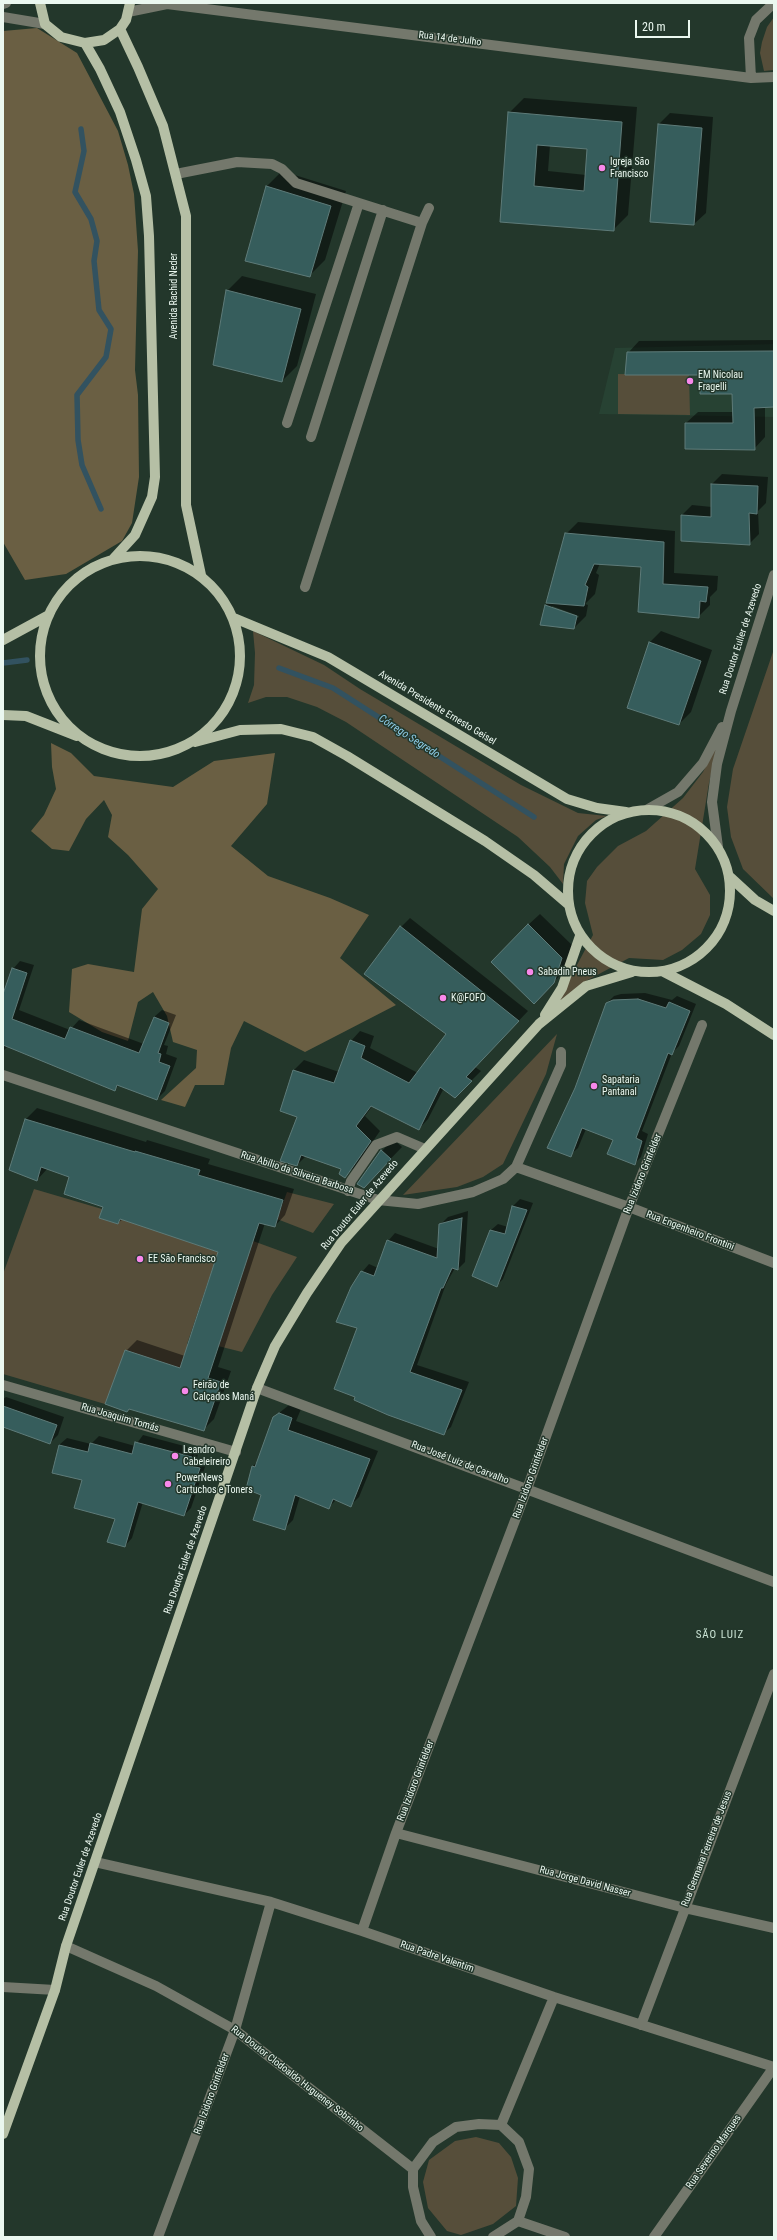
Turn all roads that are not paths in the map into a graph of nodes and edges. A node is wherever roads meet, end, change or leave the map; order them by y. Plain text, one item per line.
1 (6, 3) edge
2 (40, 3) edge
3 (3, 4) edge
4 (772, 4) edge
5 (129, 8) edge
6 (3, 17) edge
7 (45, 24) junction
8 (120, 29) junction
9 (85, 43) junction
10 (774, 77) edge
11 (751, 78) junction
12 (176, 174) junction
13 (359, 203) junction
14 (429, 208) dead end
15 (383, 210) junction
16 (422, 223) junction
17 (287, 423) dead end
18 (312, 437) dead end
19 (114, 558) junction
20 (201, 575) junction
21 (774, 575) edge
22 (305, 586) dead end
23 (49, 615) junction
24 (234, 618) junction
25 (3, 640) edge
26 (731, 711) junction
27 (3, 715) edge
28 (78, 736) junction
29 (195, 742) junction
30 (648, 809) junction
31 (628, 812) junction
32 (718, 846) junction
33 (730, 877) junction
34 (569, 905) junction
35 (774, 911) edge
36 (580, 936) junction
37 (632, 972) junction
38 (664, 972) junction
39 (539, 1024) junction
40 (702, 1025) dead end
41 (774, 1035) edge
42 (561, 1052) dead end
43 (3, 1075) edge
44 (425, 1149) junction
45 (516, 1167) junction
46 (348, 1190) junction
47 (378, 1200) junction
48 (629, 1207) junction
49 (774, 1262) edge
50 (3, 1385) edge
51 (257, 1388) junction
52 (236, 1452) junction
53 (527, 1489) junction
54 (774, 1582) edge
55 (774, 1674) edge
56 (396, 1833) junction
57 (95, 1862) junction
58 (271, 1902) junction
59 (685, 1908) junction
60 (774, 1928) edge
61 (362, 1931) junction
62 (66, 1946) junction
63 (3, 1987) edge
64 (55, 1990) junction
65 (554, 1997) junction
66 (641, 2025) junction
67 (235, 2030) junction
68 (774, 2067) edge
69 (501, 2124) junction
70 (3, 2134) edge
71 (413, 2168) junction
72 (518, 2221) junction
73 (158, 2237) edge
74 (431, 2237) edge
75 (493, 2237) edge
76 (565, 2237) edge
77 (654, 2237) edge

1 - 3 street
2 - 7 main road
4 - 11 street
5 - 8 main road
5 - 11 street, Rua 14 de Julho
6 - 7 street
7 - 9 main road
8 - 9 main road
8 - 12 main road, Avenida Rachid Neder
9 - 19 main road
10 - 11 street, Rua 14 de Julho
12 - 13 street
12 - 20 main road, Avenida Rachid Neder
13 - 15 street
13 - 17 street
14 - 16 street
15 - 16 street
15 - 18 street
16 - 22 street
19 - 20 main road
19 - 23 main road
20 - 24 main road
21 - 26 street, Rua Doutor Euller de Azevedo
23 - 25 main road
23 - 28 main road
24 - 29 main road
24 - 31 main road, Avenida Presidente Ernesto Geisel
26 - 30 street, Rua Doutor Euller de Azevedo
26 - 32 street, Rua Doutor Euller de Azevedo
27 - 28 main road
28 - 29 main road
29 - 34 main road
30 - 31 main road
30 - 32 main road
31 - 34 main road
32 - 33 main road
33 - 35 main road
33 - 38 main road
34 - 36 main road
36 - 37 main road
36 - 39 main road
37 - 38 main road
37 - 39 main road
38 - 41 main road
39 - 44 main road, Rua Doutor Euler de Azevedo
40 - 48 street, Rua Izidoro Grinfelder
42 - 45 street, Rua Abílio da Silveira Barbosa
43 - 46 street, Rua Abílio da Silveira Barbosa
44 - 46 street
44 - 47 main road, Rua Doutor Euler de Azevedo
45 - 47 street, Rua Abílio da Silveira Barbosa
45 - 48 street, Rua Engenheiro Frontini
46 - 47 street, Rua Abílio da Silveira Barbosa
47 - 51 main road, Rua Doutor Euler de Azevedo
48 - 49 street, Rua Engenheiro Frontini
48 - 53 street, Rua Izidoro Grinfelder
50 - 52 street, Rua Joaquim Tomás
51 - 52 main road, Rua Doutor Euler de Azevedo
51 - 53 street, Rua José Luiz de Carvalho
52 - 57 main road, Rua Doutor Euler de Azevedo
53 - 54 street, Rua José Luiz de Carvalho
53 - 56 street, Rua Izidoro Grinfelder
55 - 59 street, Rua Germana Ferreira de Jesus
56 - 59 street, Rua Jorge David Nasser
56 - 61 street, Rua Izidoro Grinfelder
57 - 58 street, Rua Padre Valentim
57 - 62 main road, Rua Doutor Euler de Azevedo
58 - 61 street, Rua Padre Valentim
58 - 67 street, Rua Izidoro Grinfelder
59 - 60 street, Rua Jorge David Nasser
59 - 66 street, Rua Germana Ferreira de Jesus
61 - 65 street, Rua Padre Valentim
62 - 64 main road, Rua Doutor Euler de Azevedo
62 - 67 street, Rua Doutor Clodoaldo Hugueney Sobrinho
63 - 64 street
64 - 70 main road, Rua Doutor Euler de Azevedo
65 - 66 street, Rua Padre Valentim
65 - 69 street
66 - 68 street, Rua Padre Valentim
67 - 71 street, Rua Doutor Clodoaldo Hugueney Sobrinho
67 - 73 street, Rua Izidoro Grinfelder
68 - 77 street, Rua Severino Marques
69 - 71 street
69 - 72 street
71 - 74 street
72 - 75 street
72 - 76 street

